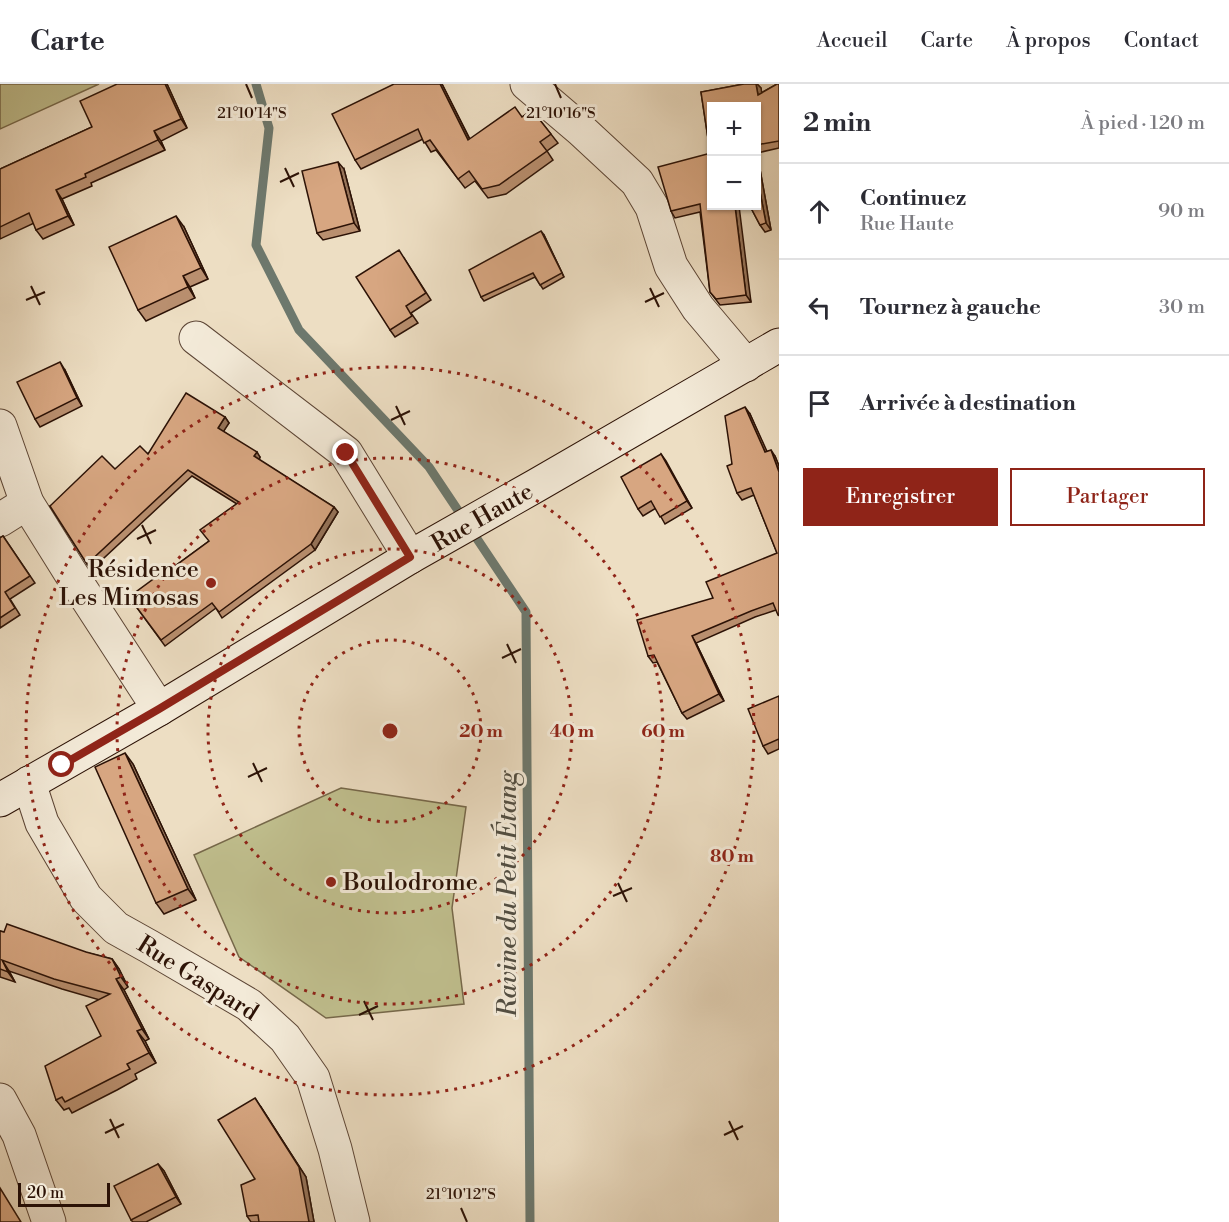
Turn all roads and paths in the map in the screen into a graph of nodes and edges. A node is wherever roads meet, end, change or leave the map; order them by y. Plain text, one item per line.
1 (527, 84) edge
2 (196, 338) dead end
3 (778, 348) edge
4 (746, 365) junction
5 (0, 426) edge
6 (27, 503) junction
7 (0, 520) edge
8 (421, 551) junction
9 (159, 709) junction
10 (29, 783) junction
11 (0, 800) edge
12 (0, 1100) edge
13 (9, 1142) edge
14 (49, 1222) edge
15 (353, 1222) edge

1 - 4 street
2 - 8 street
3 - 4 street, Rue Haute
4 - 8 street, Rue Haute
5 - 6 street
6 - 7 street
6 - 9 street
8 - 9 street, Rue Haute
9 - 10 street, Rue Haute
10 - 11 street, Rue Haute
10 - 15 street, Rue Gaspard
12 - 13 street
13 - 14 street

